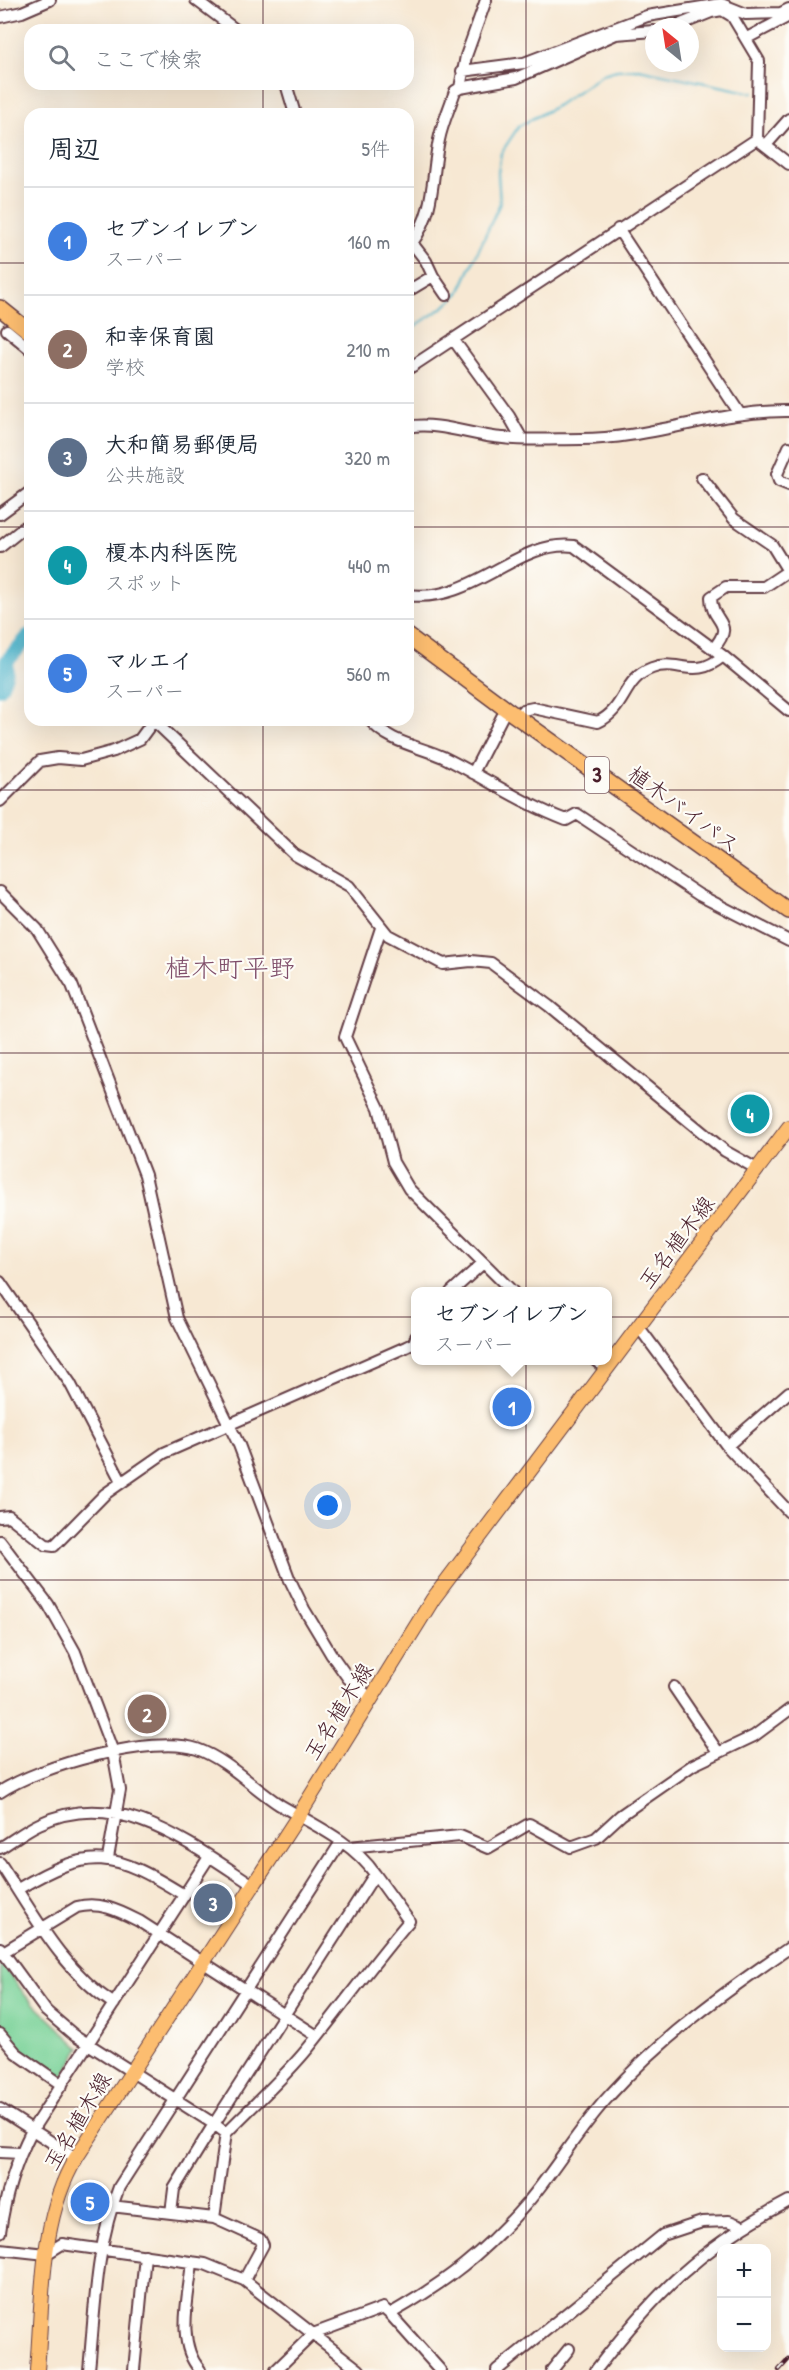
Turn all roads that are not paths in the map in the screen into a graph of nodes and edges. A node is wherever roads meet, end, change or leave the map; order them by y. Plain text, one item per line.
1 (50, 0) edge
2 (196, 0) edge
3 (486, 0) edge
4 (789, 9) edge
5 (789, 16) edge
6 (0, 17) edge
7 (699, 18) edge
8 (228, 24) edge
9 (645, 32) edge
10 (747, 38) junction
11 (462, 71) junction
12 (460, 88) junction
13 (288, 90) edge
14 (293, 108) edge
15 (789, 119) edge
16 (762, 142) junction
17 (789, 164) edge
18 (618, 229) junction
19 (414, 231) edge
20 (414, 246) edge
21 (433, 276) junction
22 (414, 287) edge
23 (446, 295) dead end
24 (0, 308) edge
25 (8, 329) edge
26 (24, 331) edge
27 (453, 339) junction
28 (24, 344) edge
29 (414, 365) edge
30 (774, 411) junction
31 (789, 411) edge
32 (740, 414) junction
33 (789, 420) edge
34 (414, 427) edge
35 (522, 439) junction
36 (789, 447) edge
37 (702, 478) dead end
38 (789, 485) edge
39 (24, 496) edge
40 (0, 514) edge
41 (24, 528) edge
42 (0, 547) edge
43 (789, 571) edge
44 (414, 595) edge
45 (414, 640) edge
46 (713, 649) junction
47 (723, 656) junction
48 (789, 711) edge
49 (511, 713) junction
50 (150, 726) edge
51 (160, 726) edge
52 (375, 726) edge
53 (474, 773) junction
54 (0, 801) edge
55 (0, 892) edge
56 (789, 911) edge
57 (381, 928) junction
58 (789, 941) edge
59 (789, 1127) edge
60 (757, 1169) junction
61 (483, 1263) junction
62 (0, 1282) edge
63 (457, 1287) edge
64 (508, 1287) edge
65 (638, 1326) junction
66 (411, 1344) edge
67 (612, 1353) edge
68 (601, 1365) edge
69 (789, 1392) edge
70 (230, 1425) junction
71 (727, 1446) junction
72 (121, 1481) junction
73 (789, 1512) edge
74 (0, 1517) edge
75 (0, 1541) edge
76 (674, 1687) dead end
77 (370, 1698) junction
78 (789, 1710) edge
79 (113, 1752) junction
80 (718, 1752) junction
81 (0, 1792) edge
82 (115, 1813) junction
83 (299, 1815) junction
84 (345, 1844) junction
85 (0, 1848) edge
86 (209, 1857) junction
87 (108, 1858) junction
88 (0, 1863) edge
89 (375, 1874) junction
90 (253, 1885) junction
91 (18, 1889) junction
92 (184, 1895) junction
93 (43, 1928) junction
94 (158, 1934) junction
95 (789, 1948) edge
96 (1, 1952) edge
97 (203, 1962) junction
98 (246, 1990) junction
99 (114, 2004) junction
100 (284, 2014) junction
101 (0, 2034) edge
102 (317, 2036) junction
103 (88, 2044) junction
104 (131, 2071) junction
105 (62, 2085) junction
106 (176, 2099) junction
107 (0, 2109) edge
108 (214, 2124) junction
109 (32, 2130) junction
110 (226, 2133) junction
111 (0, 2152) edge
112 (20, 2153) junction
113 (76, 2158) junction
114 (3, 2197) edge
115 (789, 2201) edge
116 (111, 2206) junction
117 (171, 2212) junction
118 (214, 2218) junction
119 (742, 2226) junction
120 (0, 2232) edge
121 (0, 2249) edge
122 (101, 2249) junction
123 (46, 2254) junction
124 (145, 2255) junction
125 (192, 2262) junction
126 (244, 2280) junction
127 (390, 2314) junction
128 (313, 2334) junction
129 (569, 2349) dead end
130 (37, 2370) edge
131 (89, 2370) edge
132 (135, 2370) edge
133 (200, 2370) edge
134 (276, 2370) edge
135 (359, 2370) edge
136 (440, 2370) edge
137 (497, 2370) edge
138 (552, 2370) edge
139 (596, 2370) edge

1 - 6 street
2 - 8 street
3 - 11 street
4 - 11 street
5 - 10 street
7 - 10 street
9 - 12 street
10 - 16 street
11 - 12 street
12 - 19 street
13 - 14 street
15 - 16 street
16 - 17 street
16 - 18 street
18 - 27 street
18 - 32 street
20 - 21 street
21 - 22 street
21 - 23 street
24 - 25 highway
25 - 26 highway
25 - 28 street
27 - 29 street
27 - 35 street
30 - 31 street
30 - 32 street
30 - 33 street
32 - 35 street
34 - 35 street
36 - 38 street
37 - 43 street
39 - 40 street
41 - 42 street
43 - 46 street
44 - 46 street
45 - 49 highway, 植木バイパス / 3
46 - 47 street
47 - 48 street
47 - 49 street
49 - 53 street
49 - 56 highway, 植木バイパス / 3
50 - 54 street
51 - 57 street
52 - 53 street
53 - 58 street
55 - 70 street
57 - 60 street
57 - 61 street
59 - 60 main road, 玉名植木線
60 - 65 main road, 玉名植木線
61 - 63 street
61 - 64 street
62 - 72 street
65 - 67 main road, 玉名植木線
65 - 71 street
66 - 70 street
68 - 77 main road, 玉名植木線
69 - 71 street
70 - 72 street
70 - 77 street
71 - 73 street
72 - 74 street
75 - 79 street
76 - 80 street
77 - 83 main road, 玉名植木線
78 - 80 street
79 - 81 street
79 - 82 street
79 - 83 street
80 - 84 street
82 - 85 street
82 - 86 street
82 - 87 street
83 - 84 street
83 - 90 main road, 玉名植木線
84 - 89 street
84 - 98 street
86 - 90 street
86 - 92 street
87 - 91 street
87 - 92 street
88 - 91 street
89 - 100 street
89 - 102 street
90 - 97 main road, 玉名植木線
91 - 93 street
92 - 94 street
93 - 94 street
93 - 96 street
93 - 99 street
94 - 97 street
94 - 99 street
95 - 127 street
96 - 103 street
97 - 98 street
97 - 104 main road, 玉名植木線
98 - 100 street
98 - 106 street
99 - 103 street
100 - 102 street
100 - 108 street
101 - 105 street
102 - 110 street
103 - 104 street
103 - 105 street
104 - 106 street
104 - 113 main road, 玉名植木線
105 - 109 street
106 - 108 street
106 - 116 street
107 - 109 street
108 - 110 street
108 - 117 street
109 - 112 street
109 - 113 street
110 - 118 street
111 - 112 street
112 - 114 street
113 - 123 main road, 玉名植木線
114 - 120 street
115 - 119 street
116 - 117 street
116 - 122 street
117 - 118 street
118 - 126 street
119 - 137 street
119 - 139 street
121 - 123 street
122 - 123 street
122 - 124 street
122 - 131 street
123 - 130 main road, 玉名植木線
124 - 125 street
124 - 132 street
125 - 126 street
125 - 133 street
126 - 128 street
127 - 128 street
127 - 136 street
128 - 134 street
128 - 135 street
129 - 138 street

